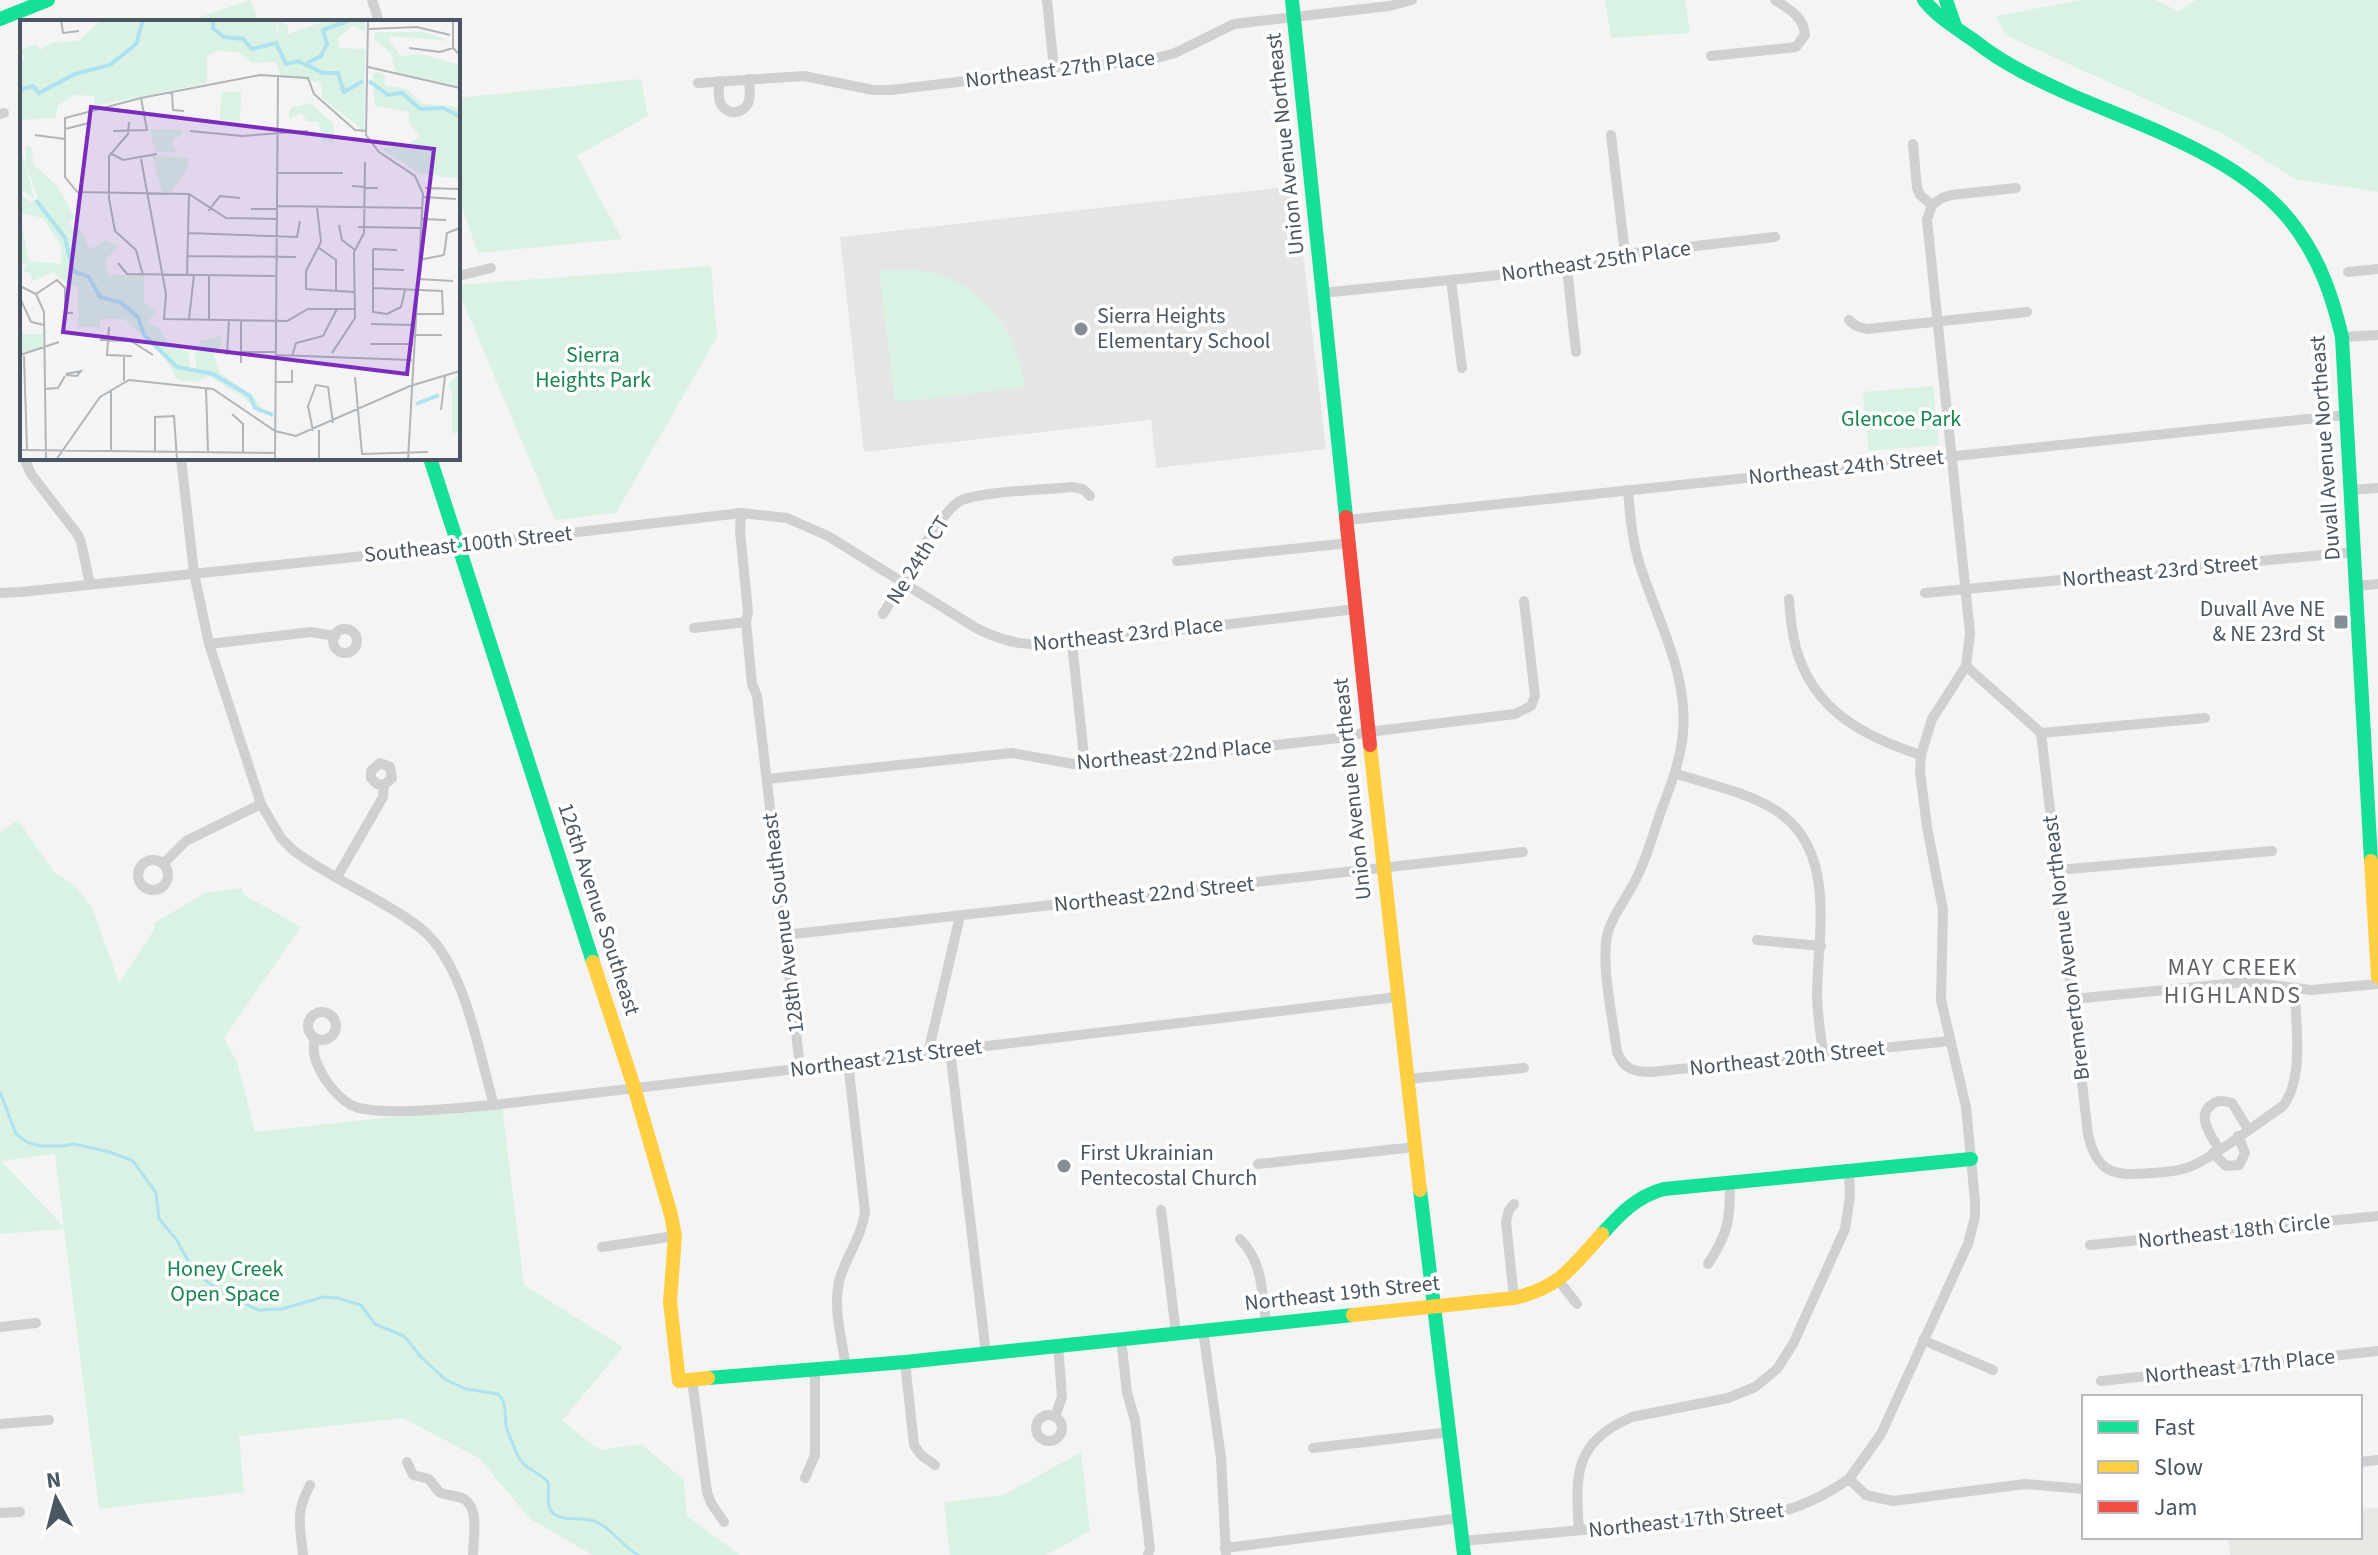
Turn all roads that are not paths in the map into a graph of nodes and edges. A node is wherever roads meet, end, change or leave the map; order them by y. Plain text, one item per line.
1 (48, 0) edge
2 (372, 0) edge
3 (1047, 0) edge
4 (1292, 0) edge
5 (1412, 0) edge
6 (1775, 0) edge
7 (1924, 0) edge
8 (1946, 0) edge
9 (1294, 17) junction
10 (0, 19) edge
11 (378, 20) edge
12 (1955, 26) junction
13 (1711, 56) dead end
14 (1054, 70) junction
15 (749, 79) junction
16 (719, 81) junction
17 (698, 83) dead end
18 (1611, 135) dead end
19 (1913, 144) dead end
20 (2016, 188) dead end
21 (1932, 205) junction
22 (1775, 237) dead end
23 (1625, 254) junction
24 (491, 268) dead end
25 (1567, 268) junction
26 (2378, 269) edge
27 (2348, 272) dead end
28 (460, 276) edge
29 (1451, 280) junction
30 (1322, 293) junction
31 (2027, 312) dead end
32 (1849, 320) dead end
33 (1938, 322) junction
34 (2378, 335) edge
35 (2342, 337) junction
36 (1576, 352) dead end
37 (1462, 368) dead end
38 (2346, 415) junction
39 (1952, 455) junction
40 (25, 460) edge
41 (181, 460) edge
42 (431, 460) edge
43 (2378, 488) edge
44 (1628, 490) junction
45 (2350, 490) junction
46 (1090, 496) dead end
47 (741, 513) junction
48 (1347, 520) junction
49 (1349, 543) junction
50 (459, 546) junction
51 (2354, 552) junction
52 (1177, 561) dead end
53 (194, 573) junction
54 (903, 582) junction
55 (90, 584) junction
56 (2378, 584) edge
57 (2356, 586) junction
58 (1967, 589) junction
59 (0, 593) edge
60 (1925, 593) dead end
61 (1789, 599) dead end
62 (1524, 601) dead end
63 (1356, 609) junction
64 (883, 614) dead end
65 (746, 622) junction
66 (694, 628) dead end
67 (335, 636) dead end
68 (1072, 643) junction
69 (209, 644) junction
70 (1966, 666) junction
71 (2205, 718) dead end
72 (1368, 732) junction
73 (2041, 733) junction
74 (1921, 755) junction
75 (1085, 766) junction
76 (2372, 766) edge
77 (1675, 773) junction
78 (767, 779) junction
79 (384, 785) dead end
80 (261, 804) junction
81 (2272, 851) dead end
82 (1523, 852) dead end
83 (163, 864) dead end
84 (1383, 868) junction
85 (2058, 870) junction
86 (337, 877) junction
87 (2376, 902) edge
88 (960, 916) junction
89 (785, 935) junction
90 (1757, 940) dead end
91 (1821, 946) junction
92 (2378, 977) edge
93 (2378, 984) edge
94 (2295, 988) junction
95 (1397, 997) junction
96 (2073, 999) junction
97 (315, 1038) dead end
98 (1950, 1041) junction
99 (950, 1050) junction
100 (928, 1053) junction
101 (1823, 1054) junction
102 (848, 1062) junction
103 (800, 1067) junction
104 (1524, 1068) dead end
105 (1407, 1079) junction
106 (634, 1087) junction
107 (494, 1105) junction
108 (2248, 1129) junction
109 (2238, 1136) junction
110 (1415, 1147) junction
111 (2216, 1151) junction
112 (1971, 1159) junction
113 (1258, 1164) dead end
114 (1849, 1170) junction
115 (1730, 1182) junction
116 (1514, 1204) dead end
117 (1161, 1210) dead end
118 (2378, 1216) edge
119 (675, 1236) junction
120 (1240, 1239) dead end
121 (2090, 1245) dead end
122 (602, 1247) dead end
123 (1708, 1264) dead end
124 (1559, 1281) junction
125 (1514, 1298) junction
126 (1577, 1304) dead end
127 (1434, 1305) junction
128 (36, 1323) dead end
129 (1266, 1323) junction
130 (0, 1327) edge
131 (1203, 1330) junction
132 (1176, 1333) junction
133 (1121, 1338) junction
134 (1923, 1340) junction
135 (1058, 1345) junction
136 (2378, 1351) edge
137 (986, 1353) junction
138 (905, 1362) junction
139 (846, 1367) junction
140 (815, 1369) junction
141 (1993, 1370) dead end
142 (686, 1381) junction
143 (2101, 1381) dead end
144 (1055, 1417) dead end
145 (49, 1420) dead end
146 (0, 1424) edge
147 (1450, 1432) junction
148 (1313, 1448) dead end
149 (407, 1462) dead end
150 (935, 1465) dead end
151 (805, 1478) dead end
152 (1849, 1479) junction
153 (310, 1485) dead end
154 (2082, 1489) edge
155 (20, 1512) dead end
156 (0, 1513) edge
157 (1460, 1518) junction
158 (724, 1522) dead end
159 (1579, 1530) junction
160 (1464, 1548) edge
161 (1226, 1551) edge
162 (303, 1555) edge
163 (473, 1555) edge
164 (1148, 1555) edge

1 - 10 street
2 - 11 street
3 - 14 street
4 - 9 street, Union Avenue Northeast
5 - 9 street, Northeast 27th Place
6 - 13 street
7 - 12 street, Duvall Avenue Northeast
8 - 12 street
9 - 14 street, Northeast 27th Place
9 - 30 street, Union Avenue Northeast
12 - 35 street, Duvall Avenue Northeast
14 - 15 street, Northeast 27th Place
15 - 16 street, Northeast 27th Place
15 - 16 street
16 - 17 street, Northeast 27th Place
18 - 23 street
19 - 21 street
20 - 21 street
21 - 33 street
22 - 23 street, Northeast 25th Place
23 - 25 street, Northeast 25th Place
24 - 28 street
25 - 29 street, Northeast 25th Place
25 - 36 street
26 - 27 street
29 - 30 street, Northeast 25th Place
29 - 37 street
30 - 48 street, Union Avenue Northeast
31 - 33 street
32 - 33 street
33 - 39 street
34 - 35 street
35 - 38 street, Duvall Avenue Northeast
38 - 39 street, Northeast 24th Street
38 - 45 street, Duvall Avenue Northeast
39 - 44 street, Northeast 24th Street
39 - 58 street
40 - 55 street
41 - 53 street
42 - 50 street, 126th Avenue Southeast
43 - 45 street
44 - 48 street, Northeast 24th Street
44 - 77 street
45 - 51 street, Duvall Avenue Northeast
46 - 54 street, Ne 24th CT
47 - 50 street, Southeast 100th Street
47 - 54 street, Northeast 23rd Place
47 - 65 street, 128th Avenue Southeast
48 - 49 street, Union Avenue Northeast
49 - 52 street
49 - 63 street, Union Avenue Northeast
50 - 53 street, Southeast 100th Street
50 - 106 street, 126th Avenue Southeast
51 - 57 street, Duvall Avenue Northeast
51 - 58 street, Northeast 23rd Street
53 - 55 street, Southeast 100th Street
53 - 69 street
54 - 64 street, Ne 24th CT
54 - 68 street, Northeast 23rd Place
55 - 59 street, Southeast 100th Street
56 - 57 street
57 - 76 street, Duvall Avenue Northeast
58 - 60 street, Northeast 23rd Street
58 - 70 street
61 - 74 street
62 - 72 street, Northeast 22nd Place
63 - 68 street, Northeast 23rd Place
63 - 72 street, Union Avenue Northeast
65 - 66 street
65 - 78 street, 128th Avenue Southeast
67 - 69 street
68 - 75 street
69 - 80 street
70 - 73 street
70 - 74 street
71 - 73 street
72 - 75 street, Northeast 22nd Place
72 - 84 street, Union Avenue Northeast
73 - 85 street, Bremerton Avenue Northeast
74 - 98 street
75 - 78 street, Northeast 22nd Place
76 - 87 street, Duvall Avenue Northeast
77 - 91 street
77 - 101 street, Northeast 20th Street
78 - 89 street, 128th Avenue Southeast
79 - 86 street
80 - 83 street
80 - 86 street
81 - 85 street
82 - 84 street, Northeast 22nd Street
84 - 88 street, Northeast 22nd Street
84 - 95 street, Union Avenue Northeast
85 - 96 street, Bremerton Avenue Northeast
86 - 107 street
87 - 92 street, Duvall Avenue Northeast
88 - 89 street, Northeast 22nd Street
88 - 100 street
89 - 103 street, 128th Avenue Southeast
90 - 91 street
91 - 101 street
93 - 94 street
94 - 96 street
94 - 108 street
95 - 99 street, Northeast 21st Street
95 - 105 street, Union Avenue Northeast
96 - 111 street, Bremerton Avenue Northeast
97 - 107 street, Northeast 21st Street
98 - 101 street, Northeast 20th Street
98 - 112 street
99 - 100 street, Northeast 21st Street
99 - 137 street
100 - 102 street, Northeast 21st Street
102 - 103 street, Northeast 21st Street
102 - 139 street
103 - 106 street, Northeast 21st Street
104 - 105 street
105 - 110 street, Union Avenue Northeast
106 - 107 street, Northeast 21st Street
106 - 119 street, 126th Avenue Southeast
108 - 109 street
108 - 111 street
109 - 111 street
109 - 111 street
110 - 113 street
110 - 127 street, Union Avenue Northeast
112 - 114 street, Northeast 19th Street
112 - 134 street
114 - 115 street, Northeast 19th Street
114 - 159 street
115 - 123 street
115 - 124 street, Northeast 19th Street
116 - 125 street
117 - 132 street
118 - 121 street, Northeast 18th Circle
119 - 122 street
119 - 142 street, 126th Avenue Southeast
120 - 129 street
124 - 125 street, Northeast 19th Street
124 - 126 street
125 - 127 street, Northeast 19th Street
127 - 129 street, Northeast 19th Street
127 - 147 street, Union Avenue Northeast
128 - 130 street
129 - 131 street, Northeast 19th Street
131 - 132 street, Northeast 19th Street
131 - 161 street
132 - 133 street, Northeast 19th Street
133 - 135 street, Northeast 19th Street
133 - 164 street
134 - 141 street
134 - 152 street
135 - 137 street, Northeast 19th Street
135 - 144 street
136 - 143 street, Northeast 17th Place
137 - 138 street, Northeast 19th Street
138 - 139 street, Northeast 19th Street
138 - 150 street
139 - 140 street, Northeast 19th Street
140 - 142 street, Northeast 19th Street
140 - 151 street
142 - 158 street
145 - 146 street
147 - 148 street
147 - 157 street, Union Avenue Northeast
149 - 163 street
152 - 154 street
152 - 159 street, Northeast 17th Street
153 - 162 street
155 - 156 street
157 - 160 street, Union Avenue Northeast
157 - 161 street
159 - 160 street, Northeast 17th Street

